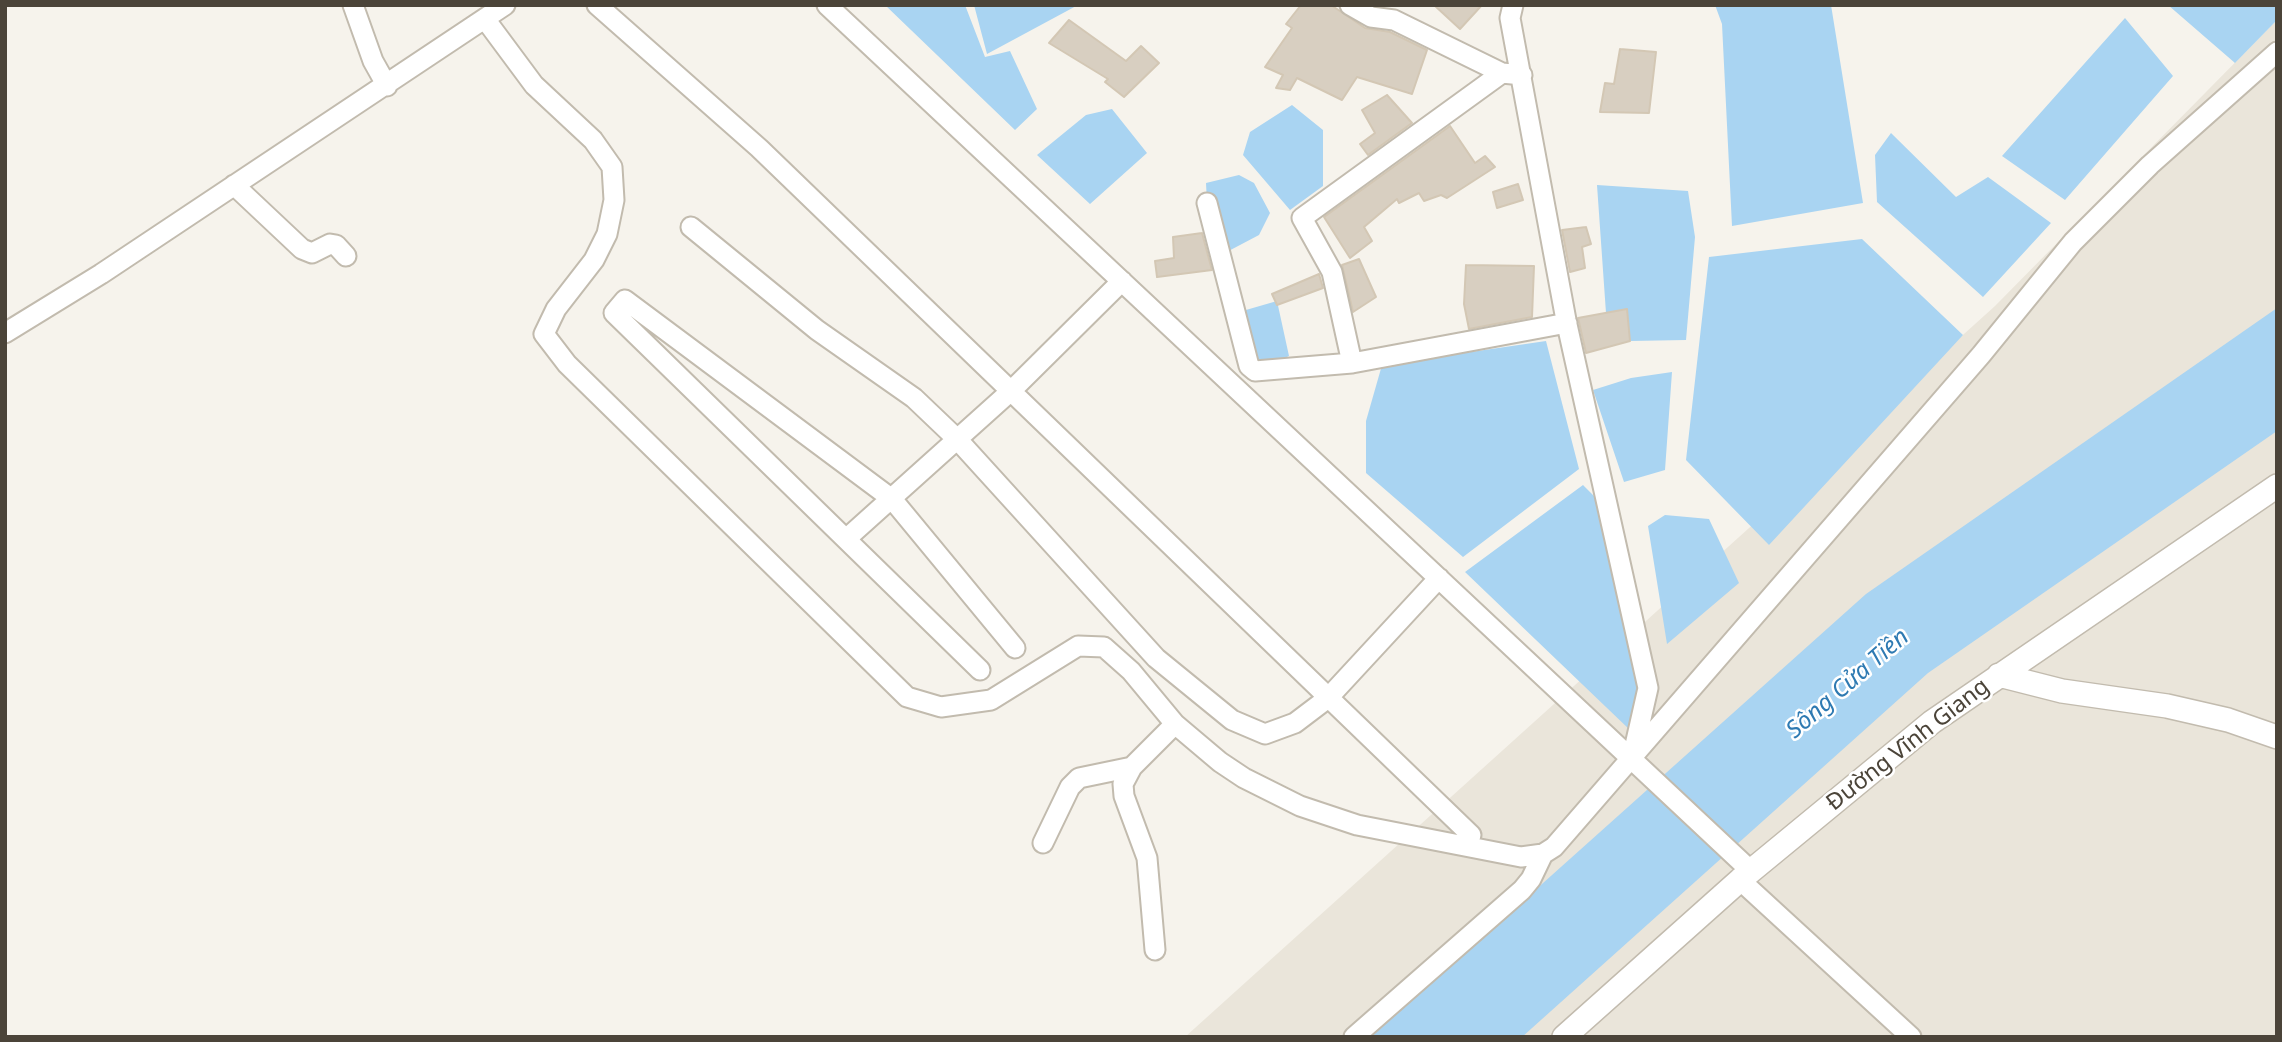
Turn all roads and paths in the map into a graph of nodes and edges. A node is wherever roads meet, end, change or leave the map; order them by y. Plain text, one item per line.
1 (353, 5) edge
2 (506, 5) edge
3 (597, 5) edge
4 (827, 5) edge
5 (1350, 5) edge
6 (1513, 5) edge
7 (485, 19) junction
8 (2277, 52) edge
9 (1502, 73) junction
10 (1522, 75) junction
11 (387, 86) junction
12 (234, 185) junction
13 (1207, 203) dead end
14 (691, 227) dead end
15 (346, 256) dead end
16 (1122, 281) junction
17 (1567, 323) junction
18 (5, 333) edge
19 (1352, 363) junction
20 (1012, 390) junction
21 (957, 439) junction
22 (2277, 486) edge
23 (892, 499) junction
24 (846, 539) junction
25 (1439, 578) junction
26 (1015, 648) dead end
27 (980, 670) dead end
28 (1998, 675) junction
29 (1328, 698) junction
30 (1175, 724) junction
31 (2277, 737) edge
32 (1639, 765) junction
33 (1132, 767) junction
34 (1471, 835) dead end
35 (1043, 843) dead end
36 (1543, 854) junction
37 (1746, 875) junction
38 (1155, 950) dead end
39 (1354, 1037) edge
40 (1564, 1037) edge
41 (1911, 1037) edge

1 - 11 street
2 - 7 street
3 - 20 street
4 - 16 street
5 - 9 street
6 - 10 street
7 - 11 street
7 - 30 street
8 - 32 street
9 - 10 street
9 - 19 street
10 - 17 street
11 - 12 street
12 - 15 street
12 - 18 street
13 - 19 street
14 - 21 street
16 - 20 street
16 - 25 street
17 - 19 street
17 - 32 street
20 - 21 street
20 - 29 street
21 - 23 street
21 - 29 street
22 - 28 street, Đường Vĩnh Giang
23 - 24 street
23 - 24 street
23 - 26 street
24 - 27 street
25 - 29 street
25 - 32 street
28 - 31 street
28 - 37 street, Đường Vĩnh Giang
29 - 34 street
30 - 33 street
30 - 36 street
32 - 36 street
32 - 37 street
33 - 35 street
33 - 38 street
36 - 39 street
37 - 40 street, Đường Vĩnh Giang
37 - 41 street

